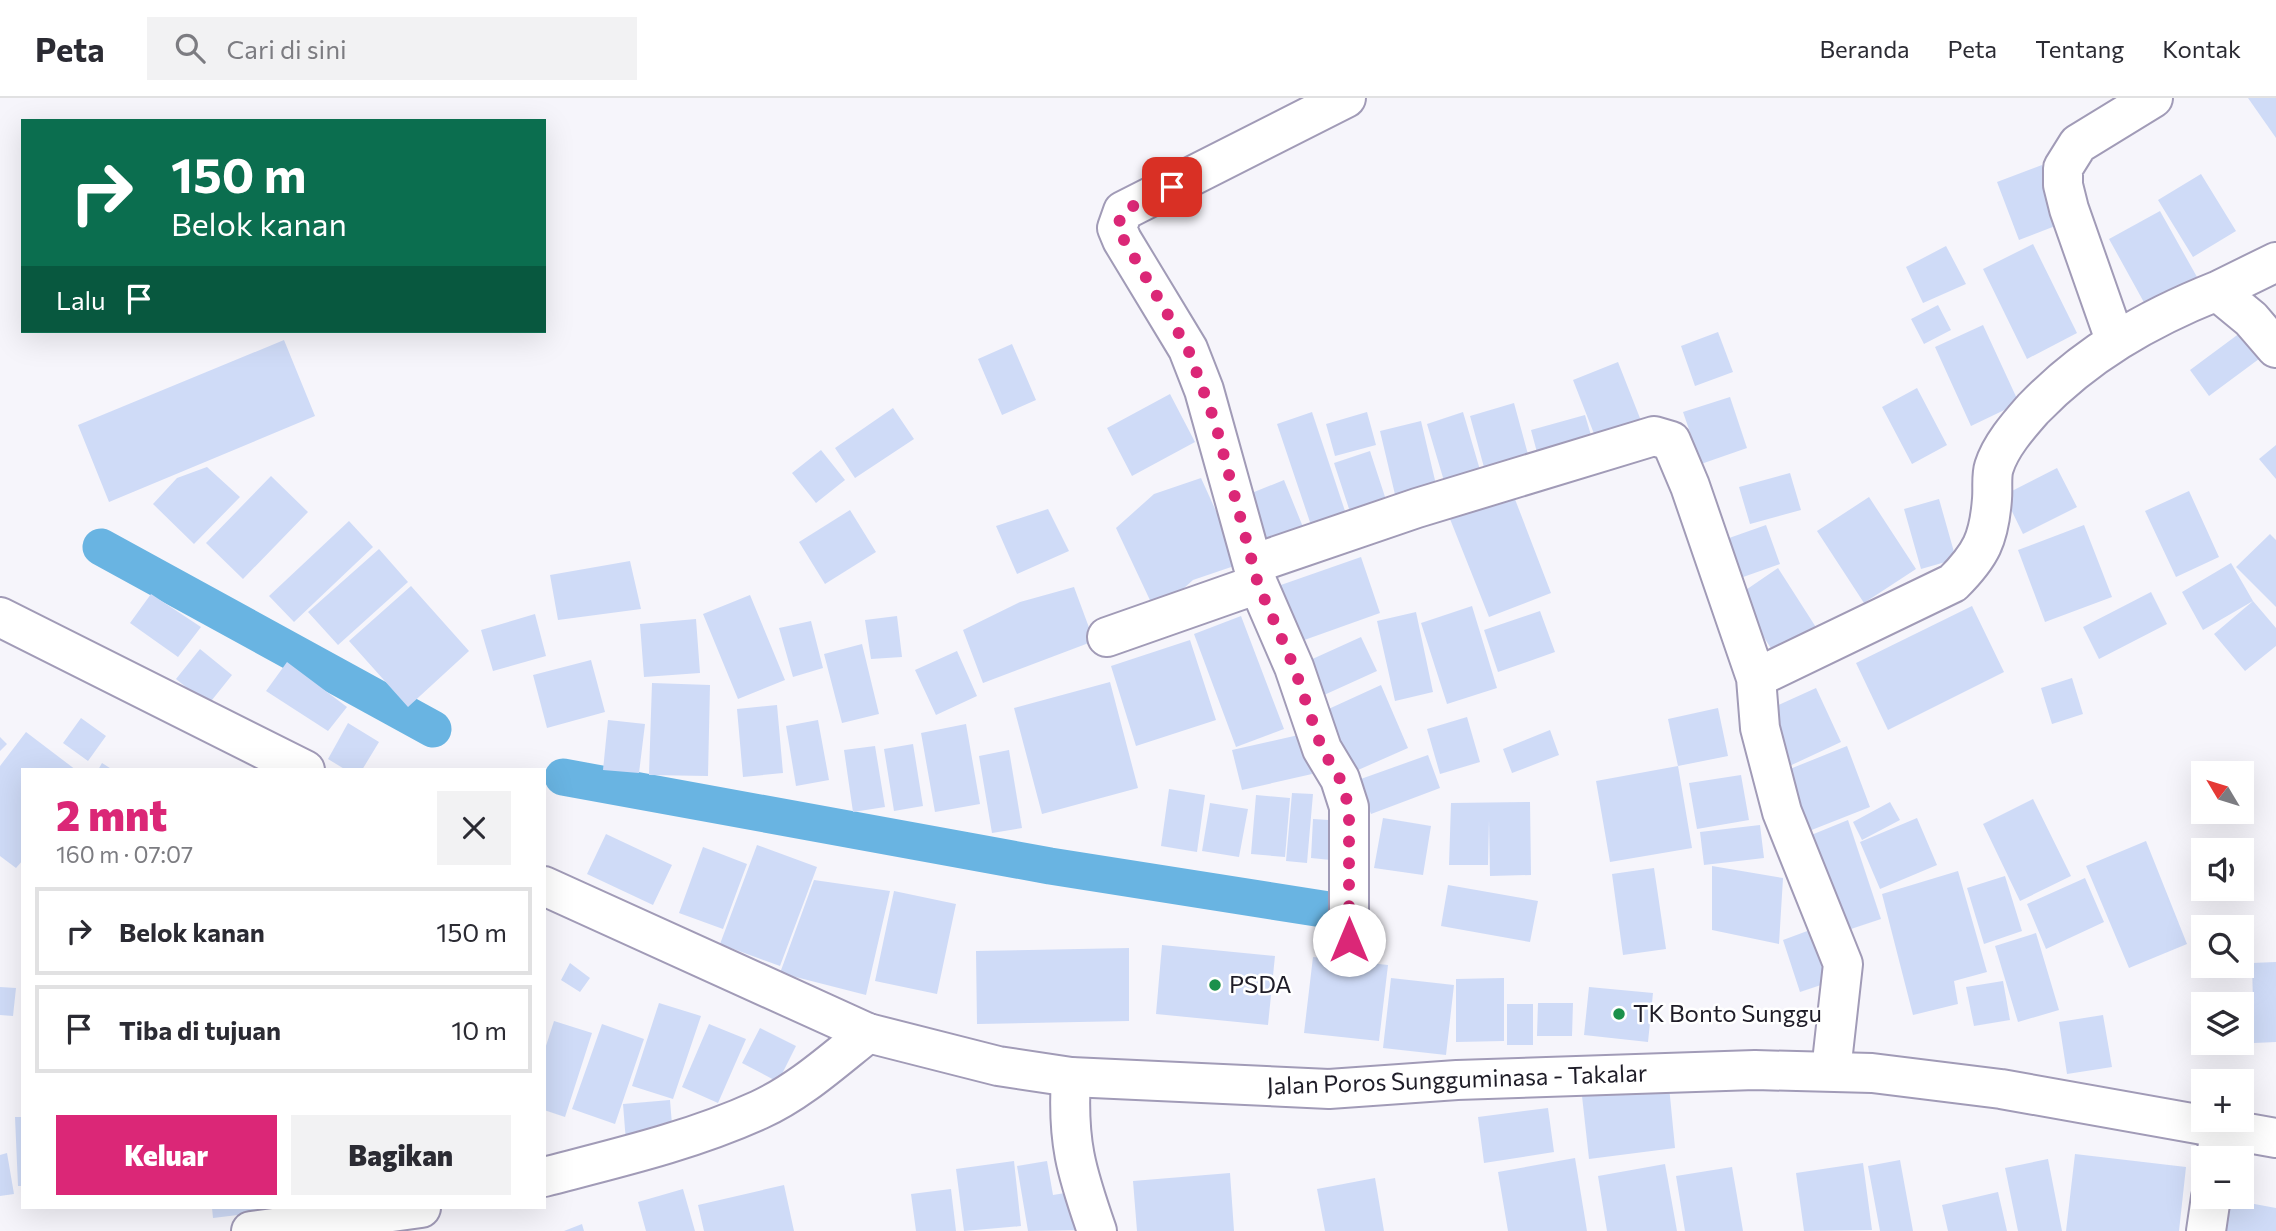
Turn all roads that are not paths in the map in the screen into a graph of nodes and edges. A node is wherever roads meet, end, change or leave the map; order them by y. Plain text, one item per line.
1 (1346, 98) edge
2 (2153, 98) edge
3 (2276, 262) edge
4 (2217, 291) junction
5 (2115, 340) junction
6 (2276, 348) edge
7 (1255, 574) junction
8 (0, 617) edge
9 (1107, 637) dead end
10 (1756, 678) junction
11 (301, 768) edge
12 (546, 888) edge
13 (1349, 940) dead end
14 (868, 1033) junction
15 (1831, 1071) junction
16 (1071, 1077) junction
17 (2276, 1138) edge
18 (2218, 1144) edge
19 (546, 1176) edge
20 (414, 1209) edge
21 (2209, 1209) edge
22 (251, 1231) edge
23 (1097, 1231) edge
24 (2206, 1231) edge

1 - 7 main road
2 - 5 main road
3 - 4 main road
4 - 5 main road
4 - 6 main road
5 - 10 main road
7 - 9 main road
7 - 10 main road
7 - 13 main road
8 - 11 main road
10 - 15 main road
12 - 14 main road, Jalan Poros Sungguminasa - Takalar
14 - 16 main road, Jalan Poros Sungguminasa - Takalar
14 - 19 main road
15 - 16 main road, Jalan Poros Sungguminasa - Takalar
15 - 18 main road, Jalan Poros Sungguminasa - Takalar
16 - 23 main road
17 - 18 main road, Jalan Poros Sungguminasa - Takalar
20 - 22 main road
21 - 24 main road

